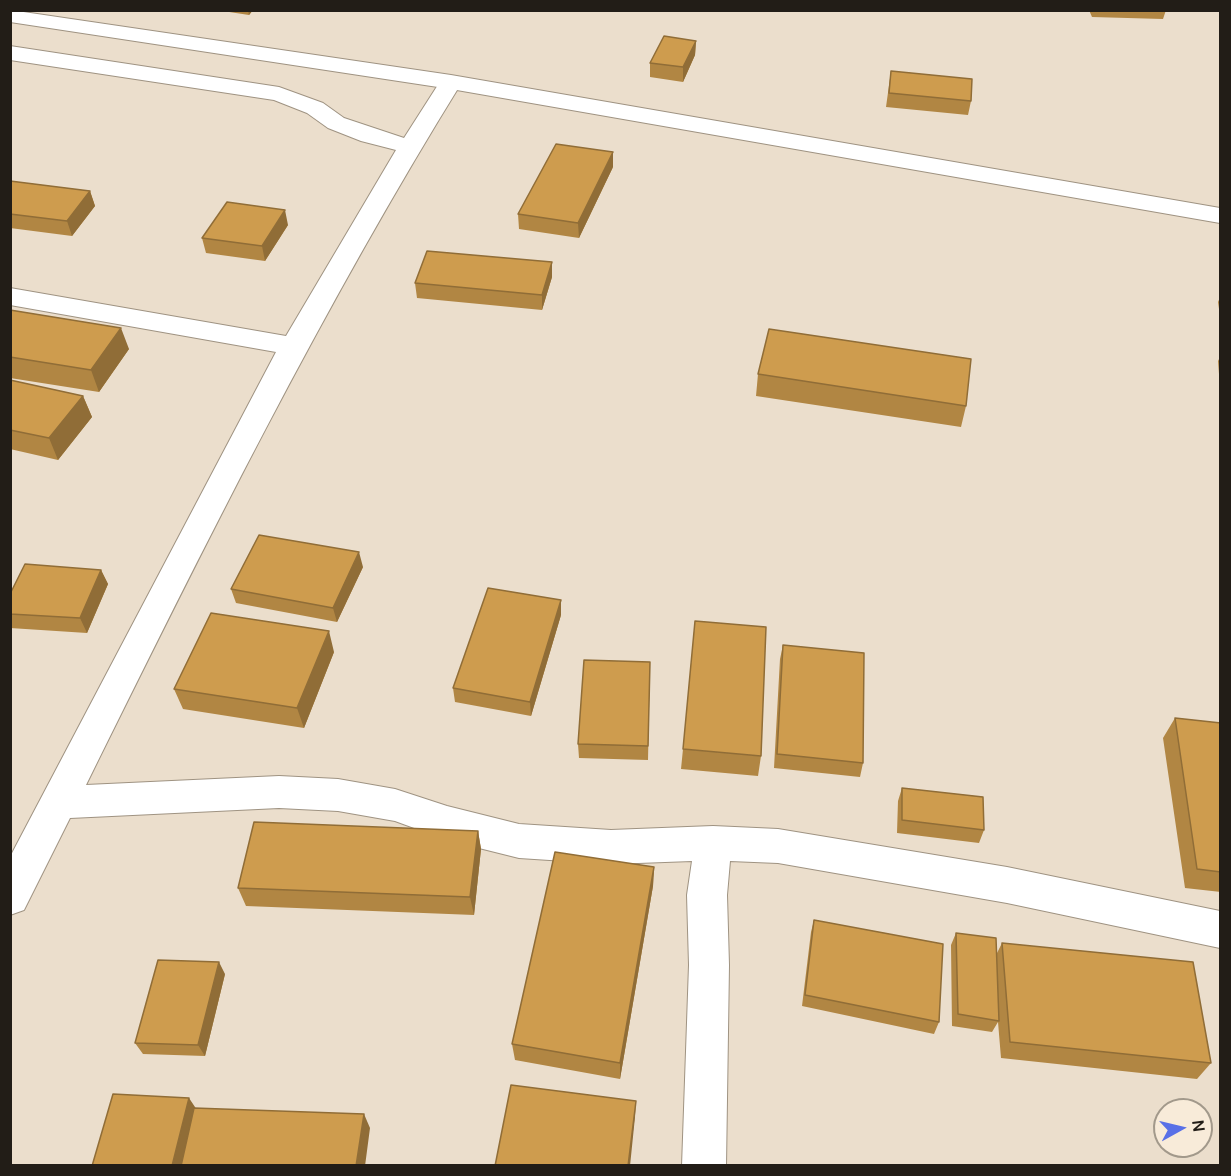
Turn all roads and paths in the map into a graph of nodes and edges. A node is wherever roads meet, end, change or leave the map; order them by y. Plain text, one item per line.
1 (10, 16) edge
2 (10, 52) edge
3 (451, 82) junction
4 (409, 146) junction
5 (1221, 216) edge
6 (10, 296) edge
7 (292, 346) junction
8 (60, 802) junction
9 (713, 843) junction
10 (10, 897) edge
11 (1221, 930) edge
12 (704, 1166) edge

1 - 3 street
2 - 4 street
3 - 4 street
3 - 5 street
4 - 7 street
6 - 7 street
7 - 8 street
8 - 9 street
8 - 10 street
9 - 11 street
9 - 12 street

